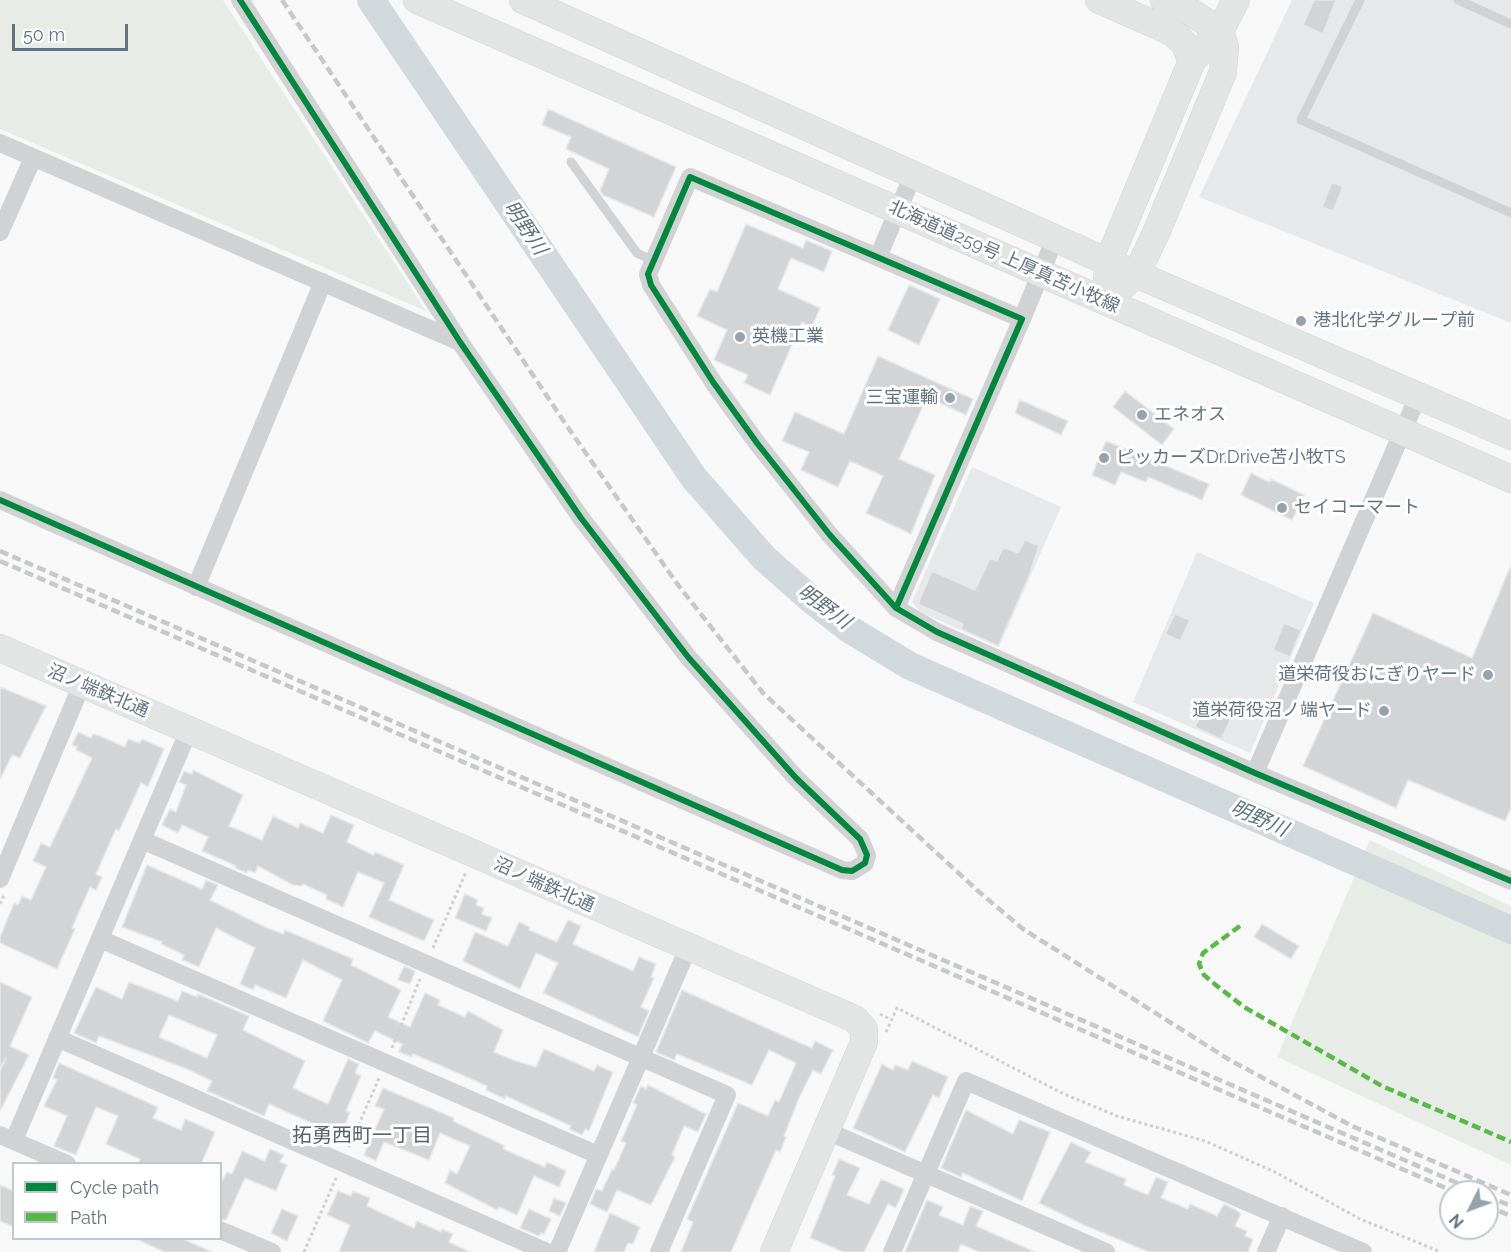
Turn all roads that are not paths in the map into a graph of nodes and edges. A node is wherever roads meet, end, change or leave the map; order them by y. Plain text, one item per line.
1 (240, 0) edge
2 (417, 0) edge
3 (523, 0) edge
4 (1099, 0) edge
5 (1164, 0) edge
6 (1236, 0) edge
7 (1360, 0) edge
8 (1458, 0) edge
9 (1511, 24) edge
10 (1220, 31) junction
11 (1192, 61) junction
12 (0, 143) edge
13 (33, 158) junction
14 (571, 162) dead end
15 (913, 175) junction
16 (898, 211) junction
17 (1511, 213) edge
18 (0, 232) edge
19 (1054, 238) junction
20 (878, 257) junction
21 (653, 261) junction
22 (1108, 262) junction
23 (1039, 273) junction
24 (1137, 273) junction
25 (323, 282) junction
26 (1106, 302) junction
27 (1022, 319) junction
28 (460, 342) junction
29 (1418, 396) junction
30 (1402, 432) junction
31 (1511, 436) edge
32 (1511, 479) edge
33 (0, 500) edge
34 (196, 587) junction
35 (896, 608) junction
36 (0, 648) edge
37 (82, 684) junction
38 (189, 730) junction
39 (1255, 773) junction
40 (142, 840) junction
41 (1511, 881) edge
42 (2, 886) edge
43 (100, 939) junction
44 (688, 948) junction
45 (57, 1038) junction
46 (640, 1057) junction
47 (827, 1131) junction
48 (7, 1137) edge
49 (598, 1155) junction
50 (63, 1162) edge
51 (927, 1174) junction
52 (1282, 1216) junction
53 (222, 1231) edge
54 (272, 1252) edge
55 (547, 1252) edge
56 (556, 1252) edge
57 (659, 1252) edge
58 (774, 1252) edge
59 (892, 1252) edge
60 (1106, 1252) edge
61 (1266, 1252) edge
62 (1363, 1252) edge

1 - 28 street
2 - 16 main road, 北海道道259号 上厚真苫小牧線
3 - 15 main road
4 - 11 main road
5 - 10 main road
6 - 10 main road
7 - 17 lane
8 - 9 lane
10 - 11 main road
10 - 24 main road
11 - 22 main road
12 - 13 street
13 - 18 street
13 - 25 street
14 - 21 lane
15 - 16 street
15 - 19 main road
16 - 20 street
16 - 23 main road, 北海道道259号 上厚真苫小牧線
19 - 22 main road
19 - 23 street
20 - 21 street
20 - 27 street
21 - 35 street
22 - 24 main road
22 - 26 main road
23 - 26 main road, 北海道道259号 上厚真苫小牧線
23 - 27 street
24 - 26 main road
24 - 29 main road
25 - 28 street
25 - 34 street
26 - 30 main road, 北海道道259号 上厚真苫小牧線
27 - 35 street
28 - 34 street
29 - 30 street
29 - 31 main road
30 - 32 main road, 北海道道259号 上厚真苫小牧線
30 - 39 street
33 - 34 street
35 - 39 street
36 - 37 main road, 沼ノ端鉄北通
37 - 38 main road, 沼ノ端鉄北通
37 - 42 street
38 - 40 street
38 - 44 main road, 沼ノ端鉄北通
39 - 41 street
40 - 43 street
40 - 46 street
43 - 45 street
43 - 49 street
44 - 46 street
44 - 47 main road, 沼ノ端鉄北通
45 - 48 street
45 - 55 street
46 - 49 street
46 - 57 street
47 - 51 street
47 - 58 main road, 沼ノ端鉄北通
48 - 50 street
49 - 56 street
51 - 52 street
51 - 59 street
51 - 60 street
52 - 61 street
52 - 62 street
53 - 54 street

